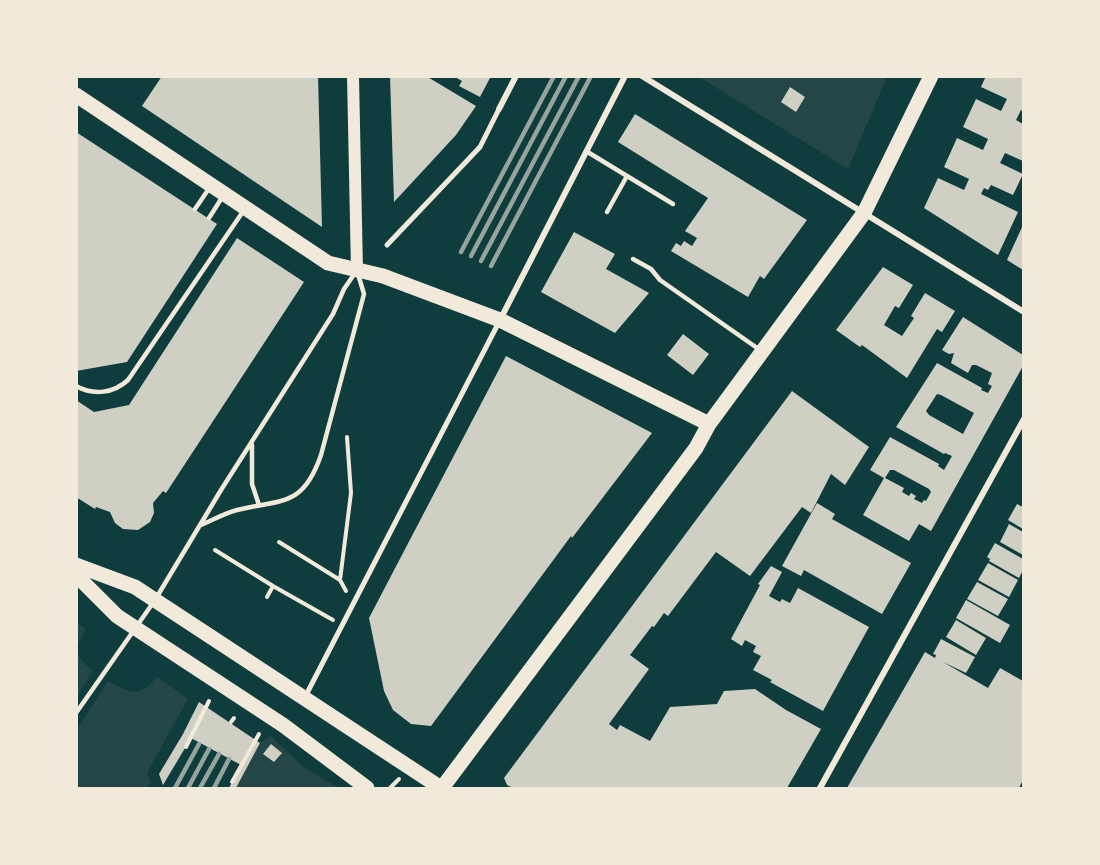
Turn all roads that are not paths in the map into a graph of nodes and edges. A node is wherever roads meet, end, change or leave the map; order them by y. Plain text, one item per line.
1 (353, 76) edge
2 (516, 76) edge
3 (624, 76) edge
4 (642, 76) edge
5 (931, 76) edge
6 (76, 95) edge
7 (499, 109) joint
8 (586, 151) junction
9 (627, 176) junction
10 (212, 185) junction
11 (225, 194) junction
12 (672, 204) dead end
13 (246, 208) junction
14 (195, 209) dead end
15 (607, 212) dead end
16 (864, 213) junction
17 (208, 218) dead end
18 (387, 245) dead end
19 (633, 259) dead end
20 (357, 271) junction
21 (1023, 312) edge
22 (500, 320) junction
23 (762, 352) junction
24 (76, 386) edge
25 (1023, 419) edge
26 (709, 424) junction
27 (252, 442) junction
28 (259, 505) junction
29 (201, 525) junction
30 (76, 565) edge
31 (76, 575) edge
32 (155, 600) junction
33 (136, 628) junction
34 (304, 698) junction
35 (76, 713) edge
36 (367, 789) edge
37 (441, 789) edge
38 (820, 789) edge

1 - 20 main road
2 - 7 street
3 - 8 street
4 - 16 street
5 - 16 main road
6 - 10 main road
7 - 18 street
8 - 9 lane
8 - 22 street
9 - 12 lane
9 - 15 lane
10 - 11 main road
10 - 14 lane
11 - 13 main road
11 - 17 lane
13 - 20 main road
13 - 24 lane
16 - 21 street
16 - 23 main road
19 - 23 lane
20 - 22 main road
20 - 27 lane
20 - 28 lane
22 - 26 main road
22 - 34 street
23 - 26 main road
25 - 38 street
26 - 37 main road
27 - 28 lane
27 - 29 lane
28 - 29 lane
29 - 32 lane
30 - 32 main road
31 - 33 main road
32 - 33 lane
32 - 34 main road
33 - 35 lane
33 - 36 main road
34 - 37 main road

